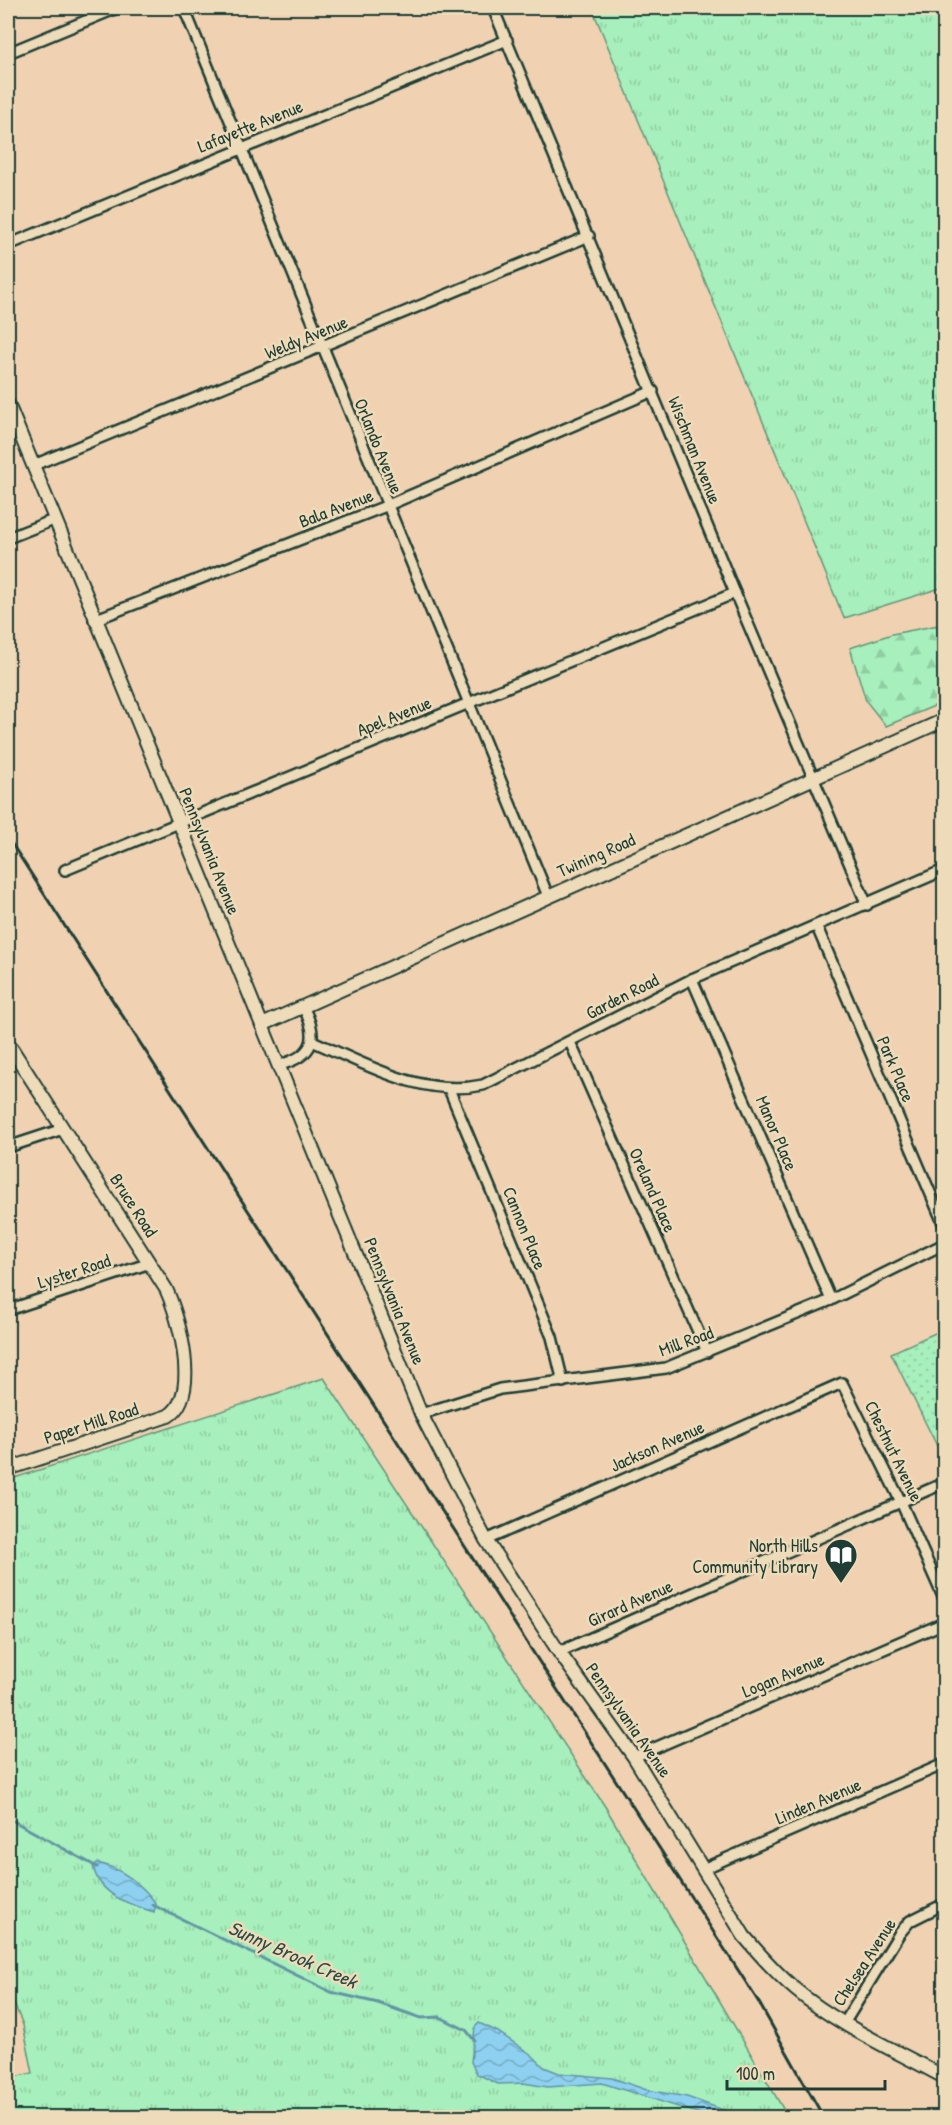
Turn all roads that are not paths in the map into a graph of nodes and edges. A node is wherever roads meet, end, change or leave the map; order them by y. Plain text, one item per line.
1 (117, 8) edge
2 (184, 8) edge
3 (493, 8) edge
4 (507, 40) junction
5 (8, 53) edge
6 (239, 149) junction
7 (589, 236) junction
8 (8, 245) edge
9 (321, 349) junction
10 (653, 391) junction
11 (8, 404) edge
12 (34, 465) junction
13 (386, 506) junction
14 (56, 519) junction
15 (8, 538) edge
16 (735, 593) junction
17 (94, 620) junction
18 (467, 704) junction
19 (945, 720) edge
20 (813, 778) junction
21 (179, 822) junction
22 (65, 870) dead end
23 (945, 870) edge
24 (548, 896) junction
25 (867, 905) junction
26 (817, 927) junction
27 (692, 979) junction
28 (303, 1007) junction
29 (262, 1024) junction
30 (312, 1041) junction
31 (570, 1042) junction
32 (8, 1043) edge
33 (279, 1065) junction
34 (449, 1089) junction
35 (63, 1129) junction
36 (8, 1147) edge
37 (945, 1225) edge
38 (945, 1244) edge
39 (150, 1263) junction
40 (831, 1300) junction
41 (8, 1310) edge
42 (707, 1352) junction
43 (563, 1382) junction
44 (842, 1383) joint
45 (180, 1402) joint
46 (422, 1414) junction
47 (8, 1469) edge
48 (945, 1483) edge
49 (901, 1502) junction
50 (486, 1540) junction
51 (945, 1599) edge
52 (945, 1623) edge
53 (559, 1652) junction
54 (634, 1757) junction
55 (945, 1764) edge
56 (705, 1868) junction
57 (945, 1904) edge
58 (845, 2022) junction
59 (945, 2077) edge

1 - 5 street
2 - 6 street, Orlando Avenue
3 - 4 street, Wischman Avenue
4 - 6 street, Lafayette Avenue
4 - 7 street, Wischman Avenue
6 - 8 street, Lafayette Avenue
6 - 9 street, Orlando Avenue
7 - 9 street, Weldy Avenue
7 - 10 street, Wischman Avenue
9 - 12 street, Weldy Avenue
9 - 13 street, Orlando Avenue
10 - 13 street, Bala Avenue
10 - 16 street, Wischman Avenue
11 - 12 main road, Pennsylvania Avenue
12 - 14 main road, Pennsylvania Avenue
13 - 17 street, Bala Avenue
13 - 18 street, Orlando Avenue
14 - 15 street
14 - 17 main road, Pennsylvania Avenue
16 - 18 street, Apel Avenue
16 - 20 street, Wischman Avenue
17 - 21 main road, Pennsylvania Avenue
18 - 21 street, Apel Avenue
18 - 24 street, Orlando Avenue
19 - 20 main road, Twining Road
20 - 24 main road, Twining Road
20 - 25 street, Wischman Avenue
21 - 22 street, Apel Avenue
21 - 29 main road, Pennsylvania Avenue
23 - 25 street, Garden Road
24 - 28 main road, Twining Road
25 - 26 street, Garden Road
26 - 27 street, Garden Road
26 - 37 street, Park Place
27 - 31 street, Garden Road
27 - 40 street, Manor Place
28 - 29 main road, Twining Road
28 - 30 street
29 - 33 main road, Pennsylvania Avenue
30 - 33 street
30 - 34 street, Garden Road
31 - 34 street, Garden Road
31 - 42 street, Oreland Place
32 - 35 main road, Bruce Road
33 - 46 main road, Pennsylvania Avenue
34 - 43 street, Cannon Place
35 - 36 street
35 - 39 main road, Bruce Road
38 - 40 street, Mill Road
39 - 41 street, Lyster Road
39 - 45 main road, Bruce Road
40 - 42 street, Mill Road
42 - 43 street, Mill Road
43 - 46 street, Mill Road
44 - 49 street, Chestnut Avenue
44 - 50 street, Jackson Avenue
45 - 47 main road, Paper Mill Road
46 - 50 main road, Pennsylvania Avenue
48 - 49 street, Girard Avenue
49 - 51 street, Chestnut Avenue
49 - 53 street, Girard Avenue
50 - 53 main road, Pennsylvania Avenue
52 - 54 street, Logan Avenue
53 - 54 main road, Pennsylvania Avenue
54 - 56 main road, Pennsylvania Avenue
55 - 56 street, Linden Avenue
56 - 58 main road, Pennsylvania Avenue
57 - 58 street, Chelsea Avenue
58 - 59 main road, Pennsylvania Avenue

